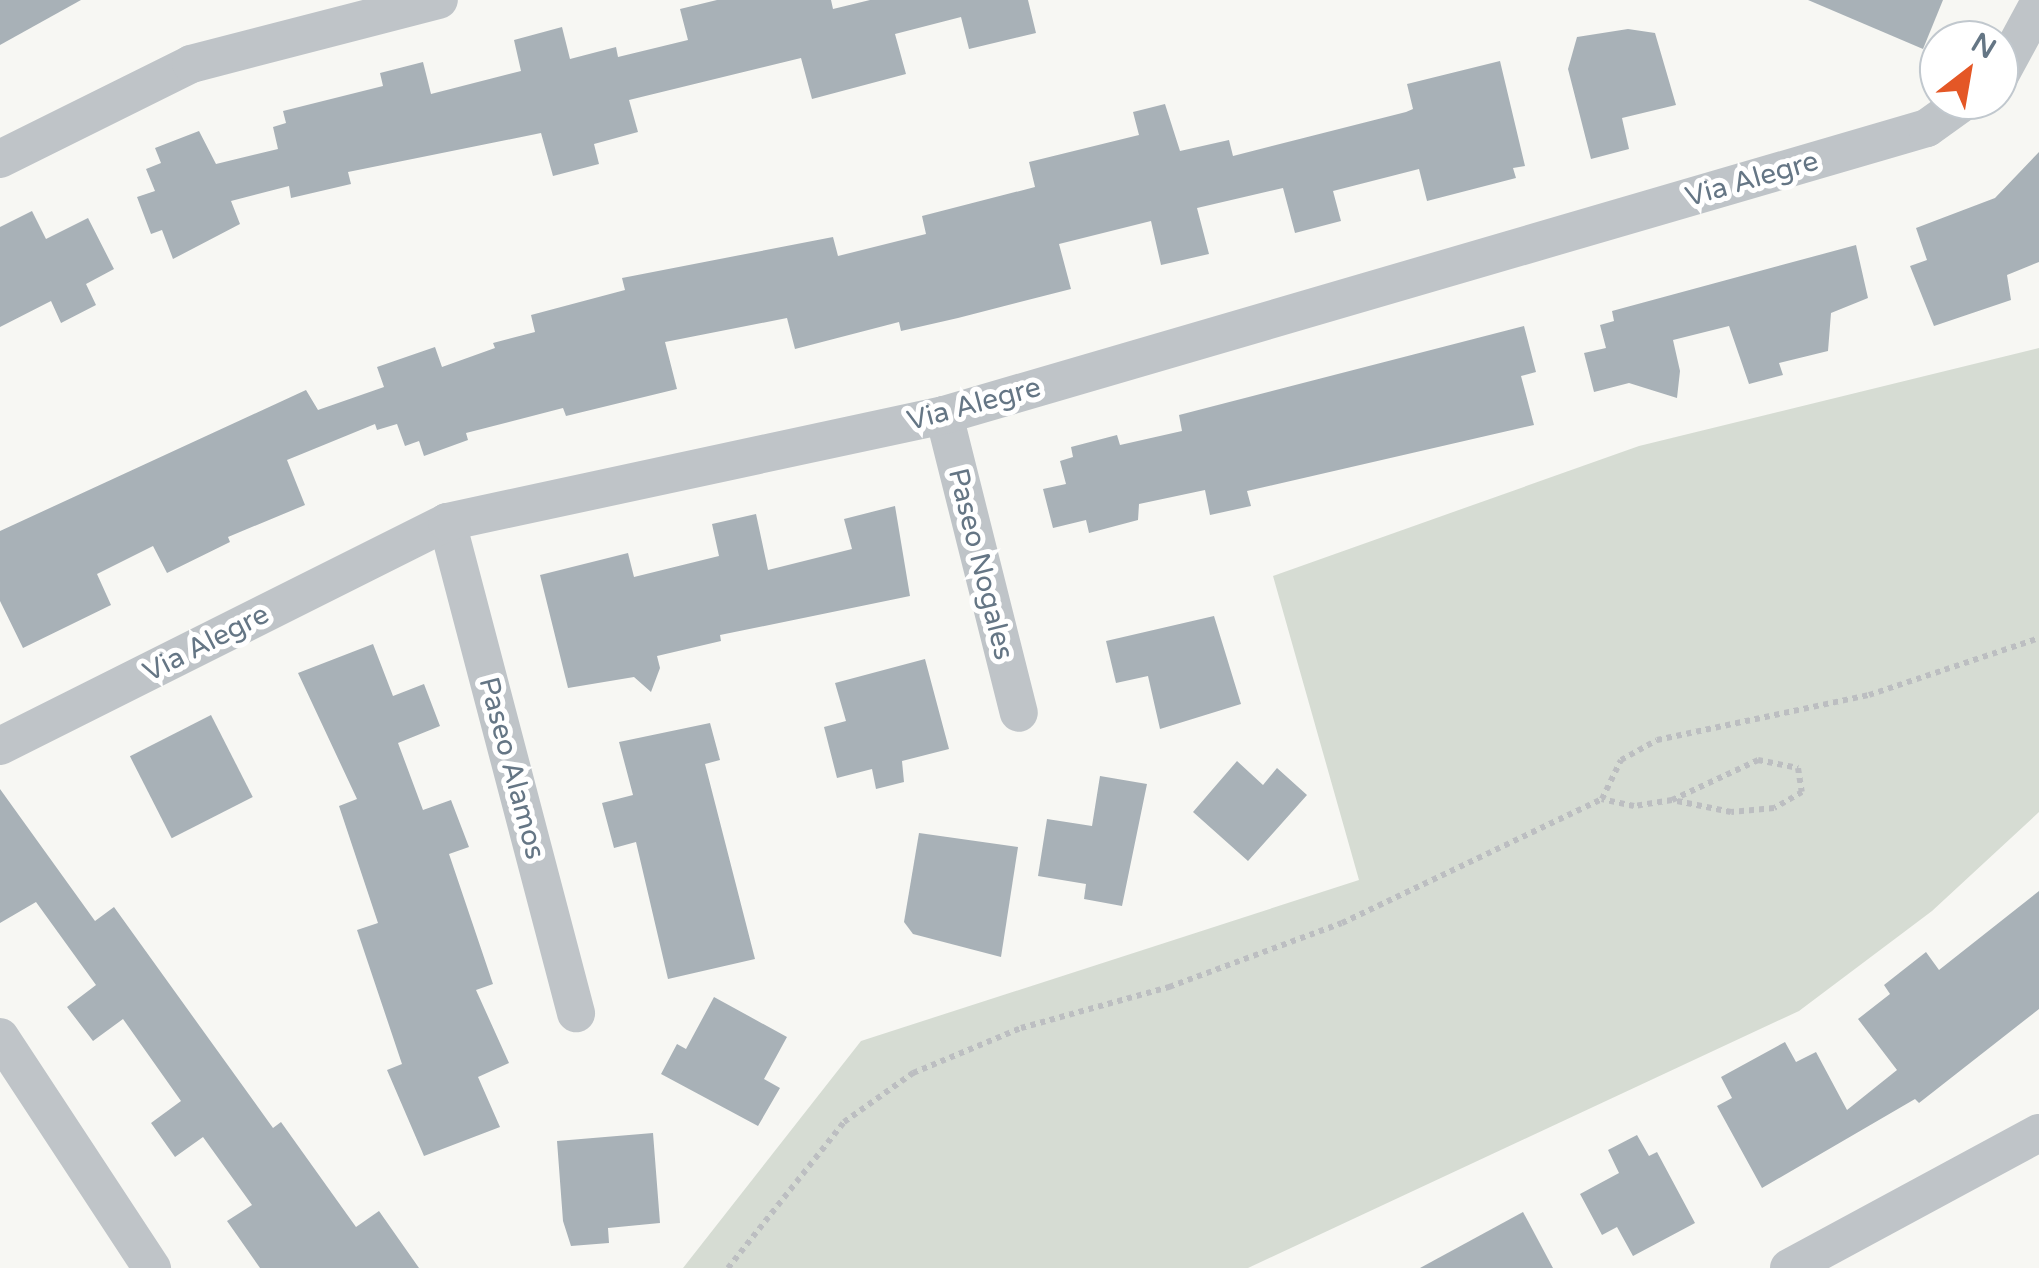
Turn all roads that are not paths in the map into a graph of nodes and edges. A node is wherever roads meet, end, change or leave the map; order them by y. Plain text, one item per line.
1 (439, 0) edge
2 (2039, 3) edge
3 (2019, 40) edge
4 (1938, 120) edge
5 (0, 158) edge
6 (944, 415) junction
7 (447, 522) junction
8 (1018, 713) dead end
9 (0, 746) edge
10 (576, 1013) dead end
11 (0, 1036) edge
12 (2039, 1133) edge
13 (152, 1268) edge
14 (1789, 1268) edge

1 - 5 street
2 - 3 street
4 - 6 street, Via Alegre
6 - 7 street, Via Alegre
6 - 8 street, Paseo Nogales
7 - 9 street, Via Alegre
7 - 10 street, Paseo Alamos
11 - 13 street
12 - 14 street

